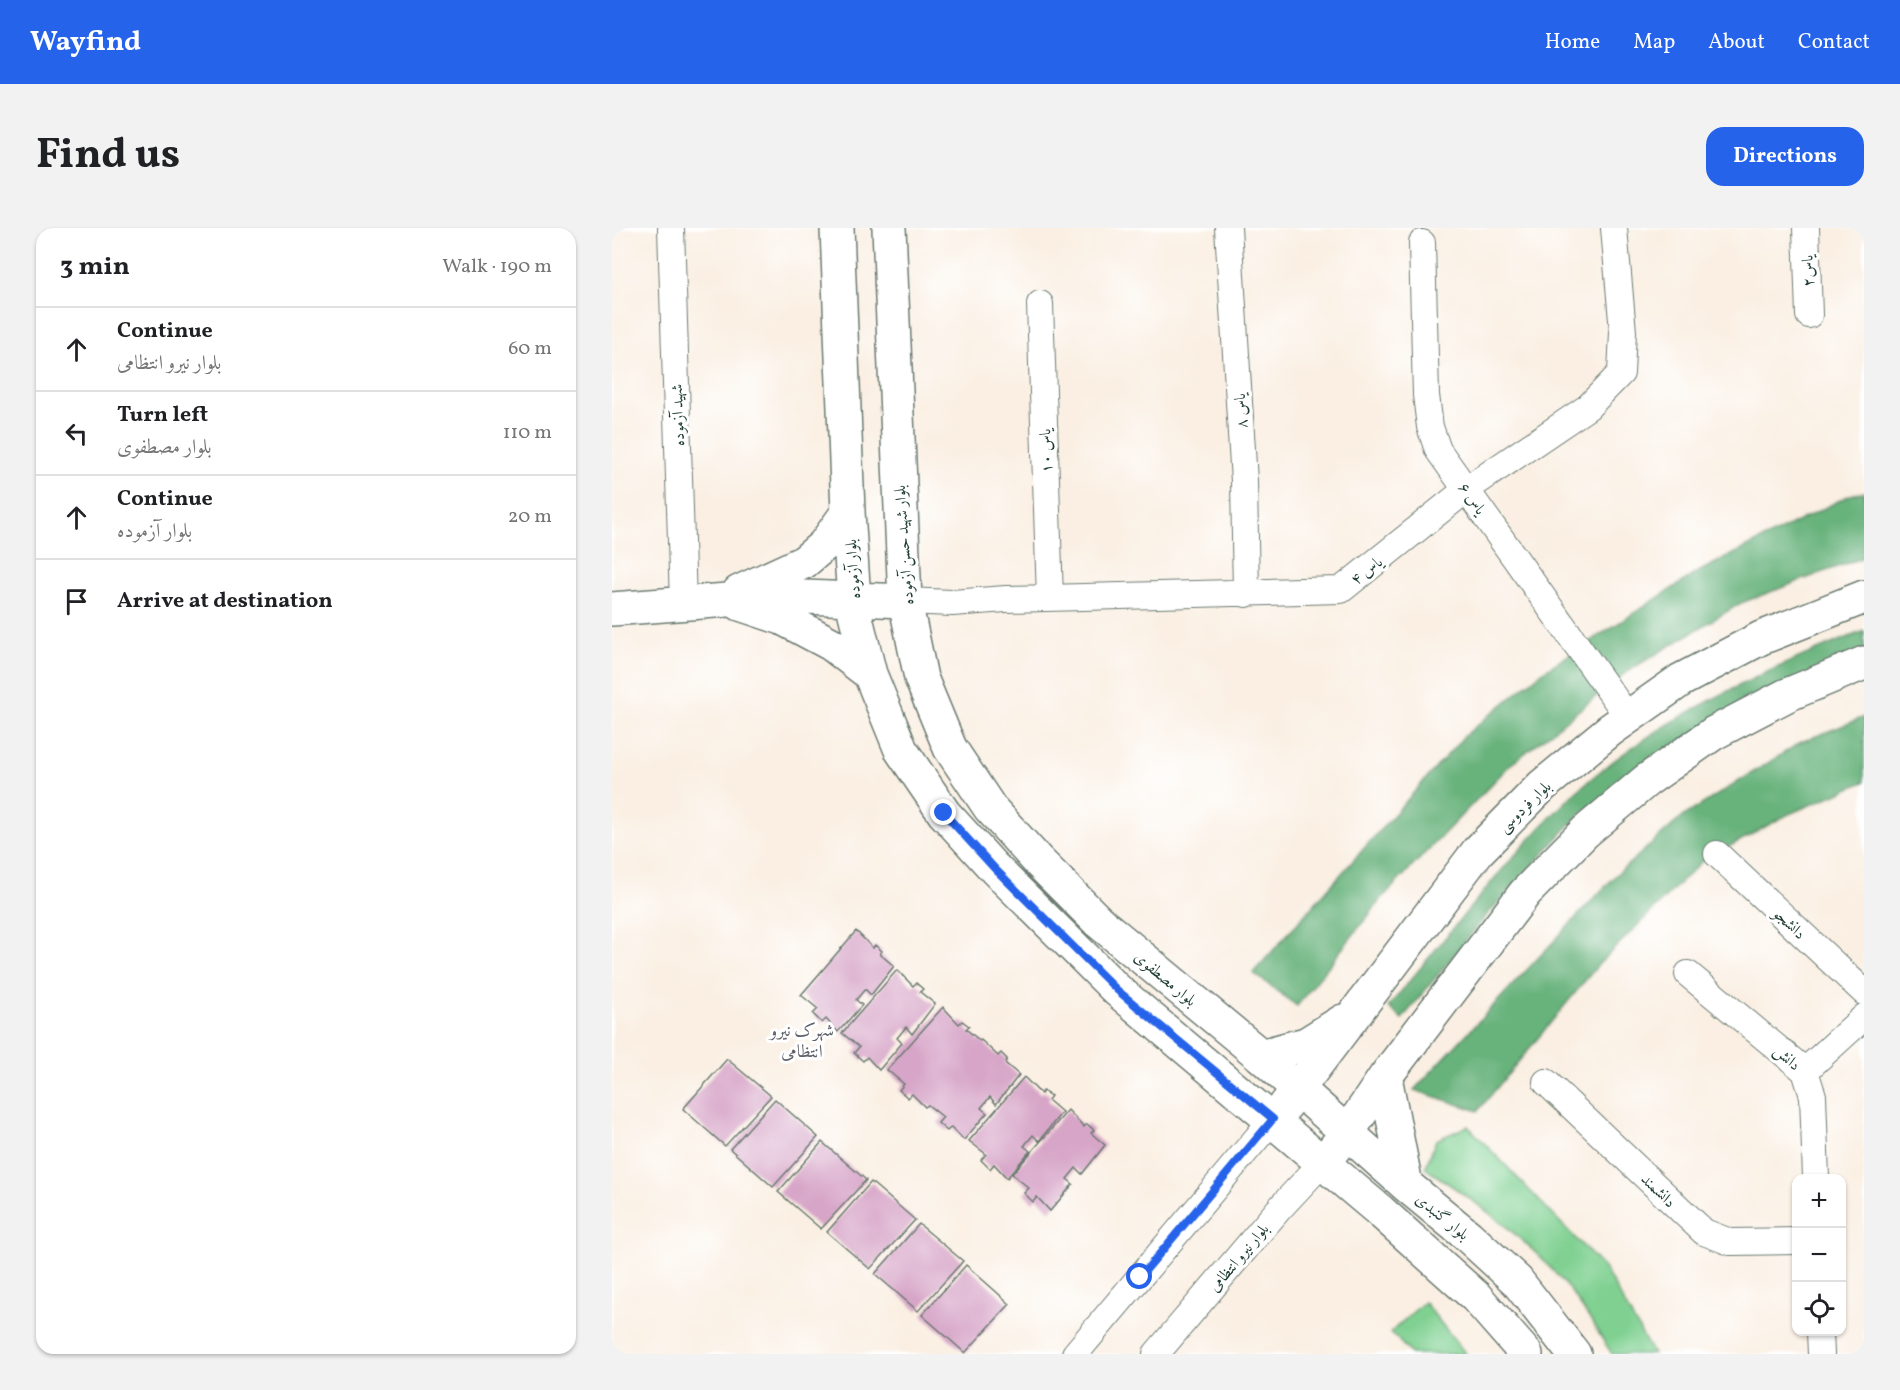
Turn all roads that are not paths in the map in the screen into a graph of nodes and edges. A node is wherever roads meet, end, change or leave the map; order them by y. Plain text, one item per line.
1 (670, 228) edge
2 (837, 228) edge
3 (889, 228) edge
4 (1228, 228) edge
5 (1614, 228) edge
6 (1806, 228) edge
7 (1422, 243) dead end
8 (1040, 304) dead end
9 (1809, 315) dead end
10 (1467, 489) junction
11 (848, 512) junction
12 (1246, 594) junction
13 (1864, 597) edge
14 (1050, 598) junction
15 (724, 599) junction
16 (854, 600) junction
17 (905, 602) junction
18 (683, 603) junction
19 (612, 609) edge
20 (1864, 663) edge
21 (870, 674) junction
22 (1628, 717) junction
23 (1717, 854) dead end
24 (1038, 861) joint
25 (1688, 974) dead end
26 (1864, 992) edge
27 (1355, 1014) junction
28 (1864, 1017) edge
29 (1261, 1056) junction
30 (1805, 1071) junction
31 (1385, 1077) junction
32 (1546, 1082) dead end
33 (1298, 1090) junction
34 (1273, 1119) junction
35 (1348, 1132) junction
36 (1322, 1162) junction
37 (1816, 1174) edge
38 (1406, 1185) junction
39 (1792, 1241) edge
40 (1820, 1336) edge
41 (1075, 1354) edge
42 (1156, 1354) edge
43 (1526, 1354) edge
44 (1574, 1354) edge
45 (1821, 1354) edge

1 - 18 street, شهید آزموده
2 - 11 main road, بلوار آزموده
3 - 17 main road, بلوار شهید حسن آزموده
4 - 12 street, یاس ۸
5 - 10 street, یاس ۴
6 - 9 street, یاس۲
7 - 10 street, یاس ۶
8 - 14 street, یاس ۱۰
10 - 12 street, یاس ۴
10 - 22 street, یاس ۶
11 - 15 main road
11 - 16 main road, بلوار آزموده
12 - 14 street, یاس ۴
13 - 22 main road, بلوار فردوسی
14 - 17 street, یاس ۴
15 - 16 main road
15 - 18 main road
15 - 21 main road
16 - 17 main road
16 - 21 main road, بلوار آزموده
17 - 24 main road, بلوار شهید حسن آزموده
18 - 19 main road
20 - 31 main road
21 - 34 main road, بلوار آزموده
22 - 27 main road, بلوار فردوسی
23 - 26 street, دانشجو
24 - 29 main road, بلوار مصطفوی
25 - 30 street, دانش
27 - 29 main road
27 - 33 main road, بلوار فردوسی
28 - 30 street
29 - 33 main road, بلوار مصطفوی
30 - 37 street, دانش
31 - 35 main road
31 - 38 main road
32 - 39 street, دانشمند
33 - 34 main road, بلوار فردوسی
33 - 35 main road, بلوار گنبدی
34 - 36 main road
34 - 41 street
35 - 36 main road
35 - 38 main road, بلوار گنبدی
36 - 42 street, بلوار نیرو انتظامی
36 - 43 main road
38 - 44 main road, بلوار گنبدی
40 - 45 street

